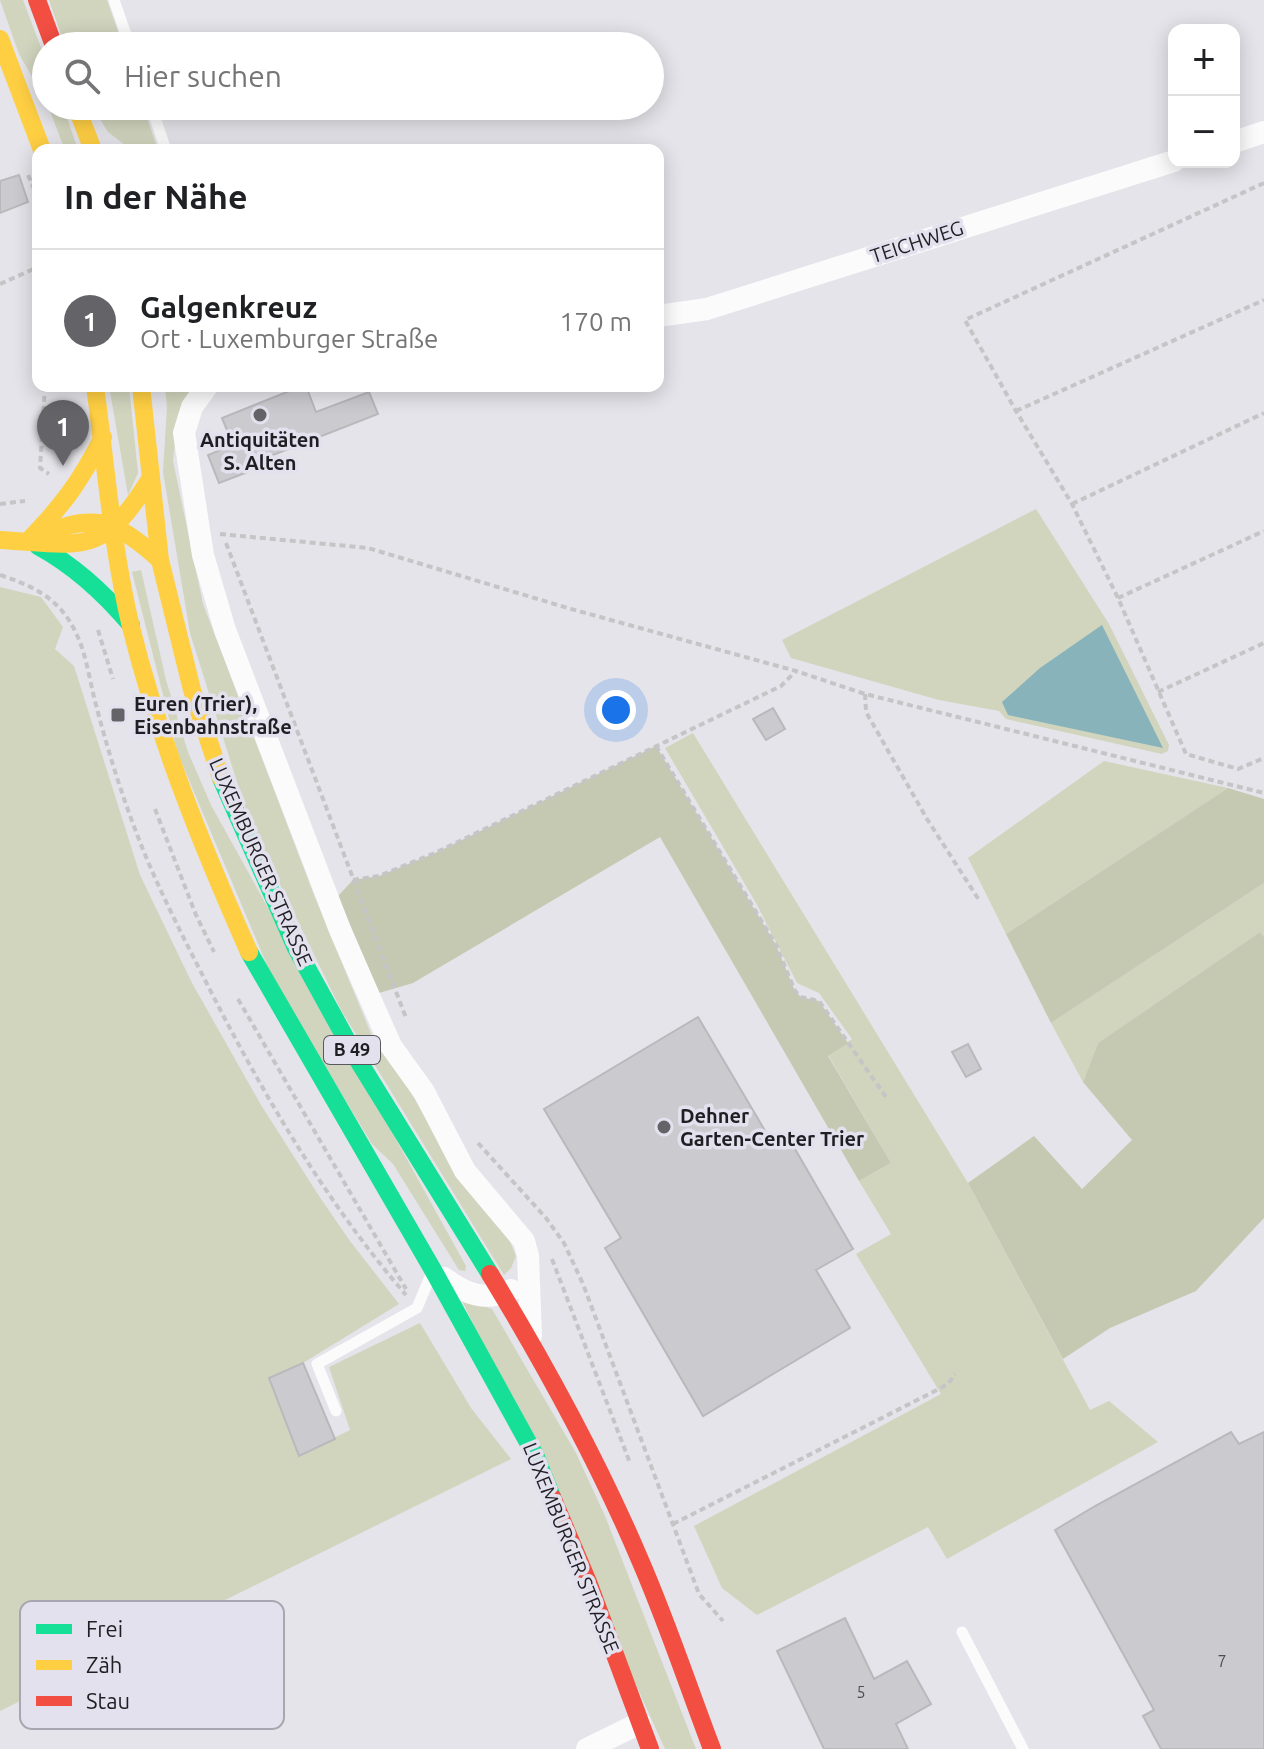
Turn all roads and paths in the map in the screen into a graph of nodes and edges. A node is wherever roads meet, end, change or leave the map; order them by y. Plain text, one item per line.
1 (37, 0) edge
2 (114, 0) edge
3 (49, 32) edge
4 (125, 32) edge
5 (0, 39) edge
6 (81, 120) edge
7 (156, 120) edge
8 (1264, 132) edge
9 (1240, 140) edge
10 (40, 144) edge
11 (91, 144) edge
12 (164, 144) edge
13 (1168, 163) edge
14 (1264, 183) edge
15 (32, 270) edge
16 (0, 284) edge
17 (1264, 300) edge
18 (664, 315) edge
19 (96, 392) edge
20 (142, 392) edge
21 (203, 392) edge
22 (1016, 411) junction
23 (1264, 413) edge
24 (103, 437) junction
25 (150, 479) junction
26 (1072, 504) junction
27 (114, 528) junction
28 (1264, 531) edge
29 (224, 535) dead end
30 (238, 537) dead end
31 (0, 540) edge
32 (28, 541) junction
33 (160, 560) junction
34 (0, 575) edge
35 (1118, 598) junction
36 (131, 625) junction
37 (98, 629) dead end
38 (1264, 643) edge
39 (796, 671) junction
40 (116, 687) dead end
41 (1158, 692) junction
42 (865, 694) junction
43 (656, 746) junction
44 (1264, 758) edge
45 (1264, 793) edge
46 (151, 799) dead end
47 (353, 880) junction
48 (979, 900) dead end
49 (217, 956) dead end
50 (237, 997) dead end
51 (407, 1022) dead end
52 (886, 1097) dead end
53 (477, 1142) dead end
54 (527, 1268) junction
55 (433, 1270) junction
56 (501, 1295) junction
57 (417, 1308) junction
58 (531, 1341) junction
59 (955, 1374) dead end
60 (336, 1411) dead end
61 (673, 1524) junction
62 (723, 1621) dead end
63 (962, 1632) dead end
64 (640, 1723) junction
65 (587, 1749) edge
66 (650, 1749) edge
67 (712, 1749) edge
68 (1023, 1749) edge

1 - 3 main road
2 - 4 lane
5 - 10 main road
6 - 11 main road
7 - 12 lane
8 - 9 street
13 - 18 street, TEICHWEG
14 - 22 path
15 - 16 path
17 - 22 path
19 - 24 main road, LUXEMBURGER STRASSE / B 49
20 - 25 main road, LUXEMBURGER STRASSE / B 49
21 - 54 street, LUXEMBURGER STRASSE
22 - 26 path
23 - 26 path
24 - 27 main road, LUXEMBURGER STRASSE / B 49
24 - 32 main road
25 - 27 main road
25 - 33 main road, LUXEMBURGER STRASSE / B 49
26 - 35 path
27 - 32 main road
27 - 33 main road
27 - 36 main road, LUXEMBURGER STRASSE / B 49
28 - 35 path
29 - 47 path
30 - 39 path
31 - 32 main road
32 - 36 main road
33 - 56 main road, LUXEMBURGER STRASSE / B 49
34 - 57 path
35 - 41 path
36 - 55 main road, LUXEMBURGER STRASSE / B 49
37 - 40 path
38 - 41 path
39 - 42 path
39 - 43 path
41 - 44 path
42 - 45 path
42 - 48 path
43 - 47 path
43 - 52 path
46 - 49 path
47 - 51 path
50 - 57 path
53 - 61 path
54 - 56 street
54 - 58 street, LUXEMBURGER STRASSE
55 - 56 street, LUXEMBURGER STRASSE
55 - 57 lane
55 - 64 main road, LUXEMBURGER STRASSE / B 49
56 - 58 main road, LUXEMBURGER STRASSE / B 49
57 - 60 lane
58 - 67 main road, LUXEMBURGER STRASSE / B 49
59 - 61 path
61 - 62 path
63 - 68 lane
64 - 65 street
64 - 66 main road, LUXEMBURGER STRASSE / B 49

